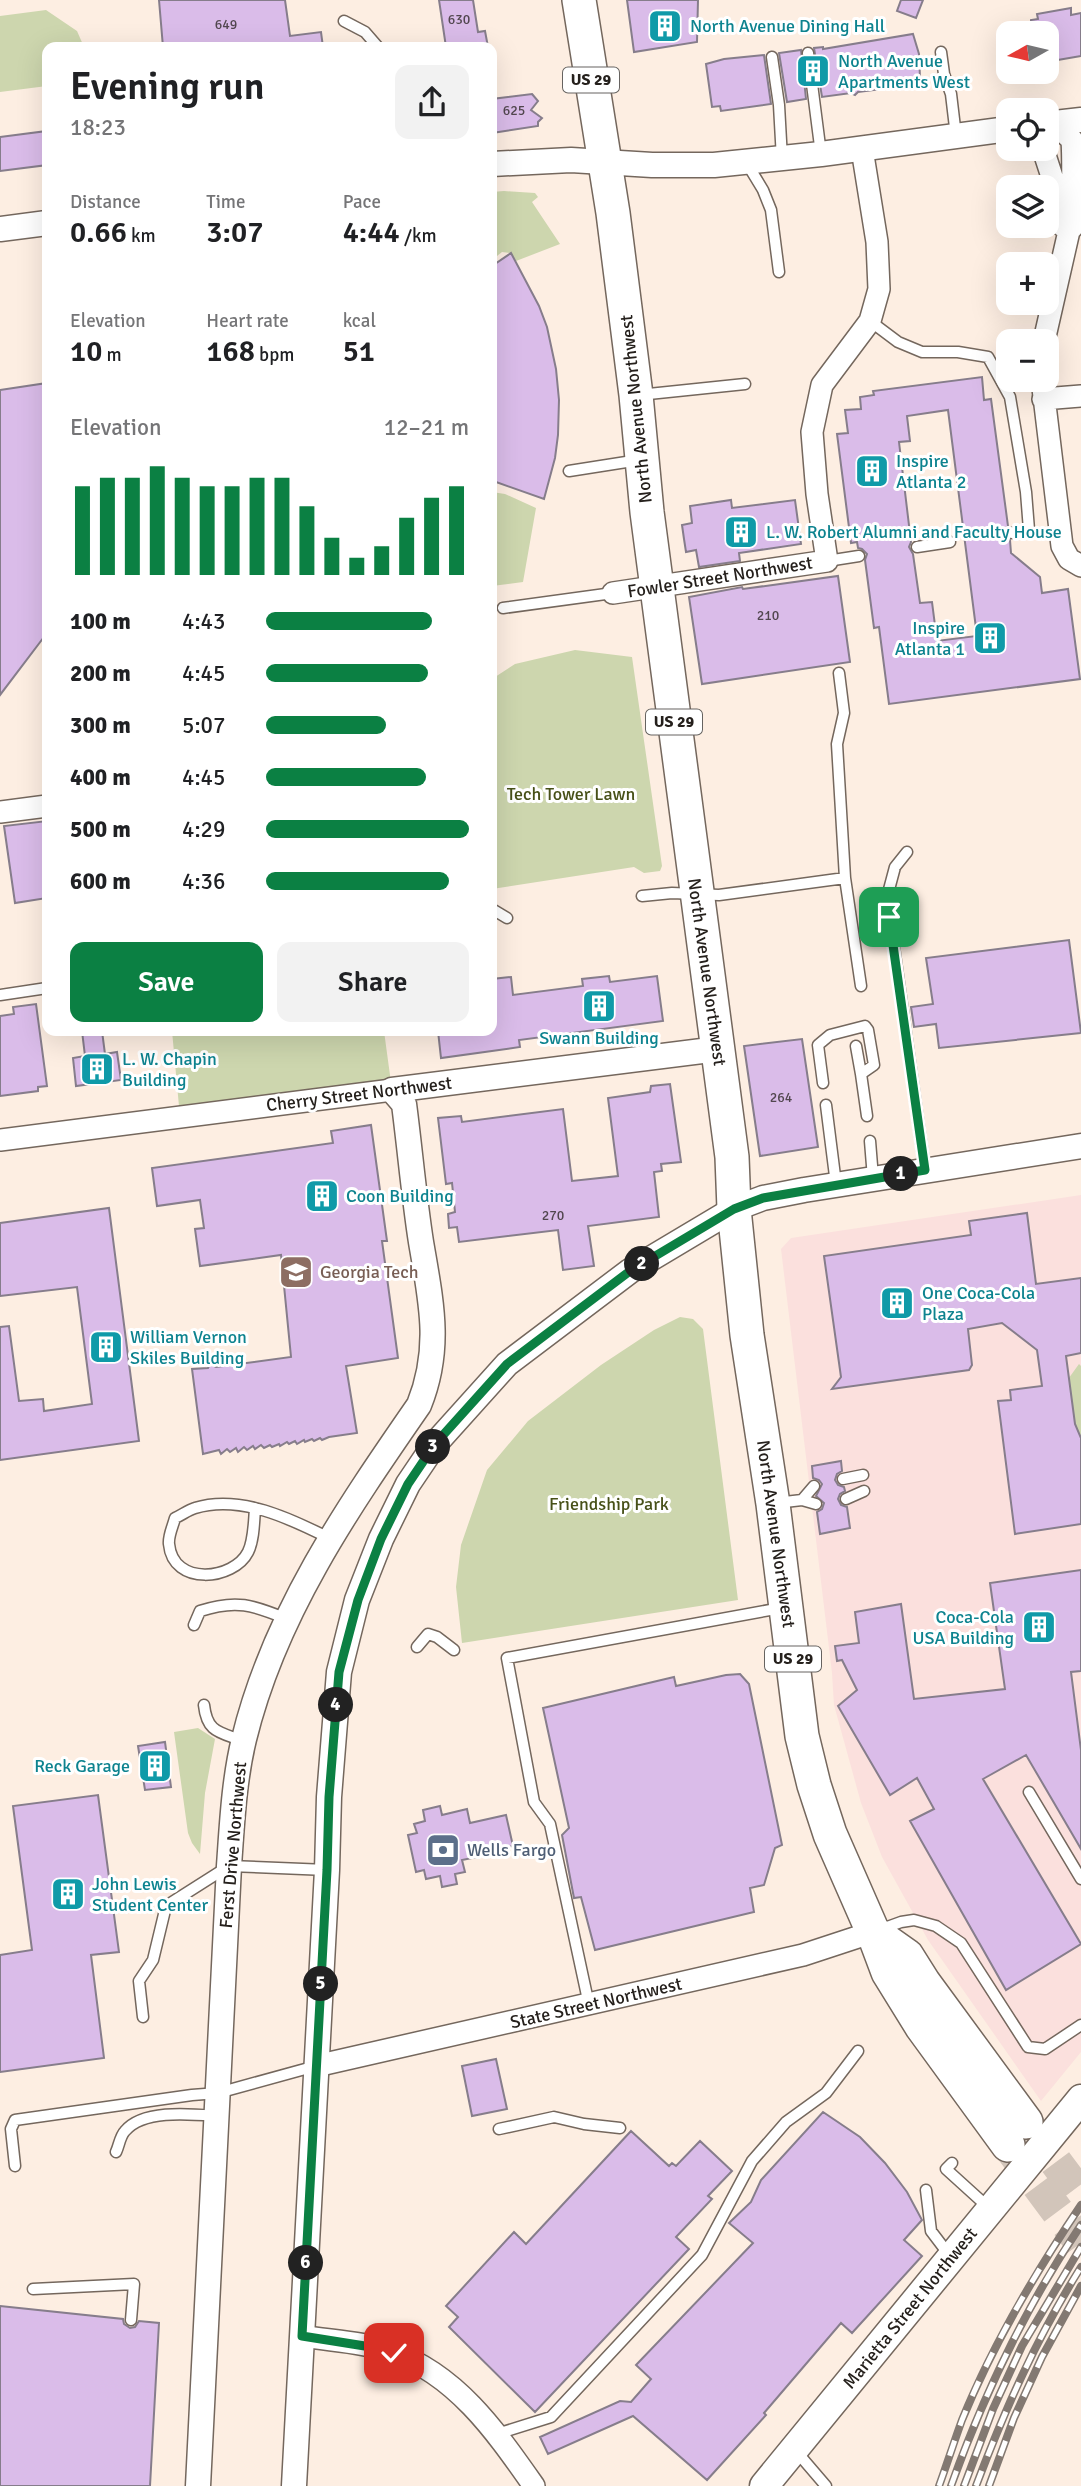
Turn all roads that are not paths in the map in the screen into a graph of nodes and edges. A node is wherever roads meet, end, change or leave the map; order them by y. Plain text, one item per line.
1 (579, 0) edge
2 (344, 21) dead end
3 (374, 42) edge
4 (941, 52) dead end
5 (808, 53) dead end
6 (772, 57) dead end
7 (1081, 120) edge
8 (1059, 126) edge
9 (996, 131) edge
10 (1059, 133) edge
11 (956, 136) junction
12 (862, 149) junction
13 (821, 154) junction
14 (782, 159) junction
15 (604, 161) junction
16 (1049, 161) edge
17 (746, 162) junction
18 (499, 164) edge
19 (1063, 186) junction
20 (42, 224) edge
21 (0, 229) edge
22 (1072, 239) edge
23 (779, 272) dead end
24 (870, 321) junction
25 (1047, 329) edge
26 (745, 384) dead end
27 (1042, 392) edge
28 (1059, 392) edge
29 (636, 396) junction
30 (1081, 396) edge
31 (643, 459) junction
32 (569, 471) dead end
33 (1012, 533) dead end
34 (950, 542) dead end
35 (917, 547) dead end
36 (859, 555) dead end
37 (827, 561) junction
38 (1081, 566) edge
39 (656, 586) junction
40 (612, 593) joint
41 (503, 608) dead end
42 (839, 673) dead end
43 (42, 807) edge
44 (0, 812) edge
45 (907, 852) dead end
46 (845, 878) junction
47 (697, 894) junction
48 (642, 896) dead end
49 (497, 912) edge
50 (507, 918) dead end
51 (861, 986) dead end
52 (42, 989) edge
53 (0, 995) edge
54 (856, 1046) dead end
55 (718, 1049) junction
56 (861, 1074) junction
57 (823, 1083) dead end
58 (392, 1090) junction
59 (826, 1105) dead end
60 (867, 1116) dead end
61 (0, 1140) edge
62 (870, 1141) dead end
63 (1081, 1146) edge
64 (925, 1170) junction
65 (873, 1178) junction
66 (836, 1184) junction
67 (734, 1209) junction
68 (863, 1475) dead end
69 (843, 1479) dead end
70 (814, 1486) dead end
71 (864, 1491) dead end
72 (846, 1499) dead end
73 (787, 1502) junction
74 (816, 1504) dead end
75 (255, 1508) junction
76 (329, 1538) junction
77 (786, 1607) junction
78 (287, 1619) junction
79 (194, 1625) dead end
80 (417, 1647) dead end
81 (454, 1650) dead end
82 (204, 1705) dead end
83 (243, 1741) junction
84 (1029, 1793) dead end
85 (229, 1866) junction
86 (327, 1870) junction
87 (1081, 1879) edge
88 (873, 1932) junction
89 (589, 2005) junction
90 (143, 2017) dead end
91 (1081, 2025) edge
92 (858, 2051) dead end
93 (316, 2066) junction
94 (1081, 2099) edge
95 (217, 2105) junction
96 (620, 2128) dead end
97 (499, 2129) dead end
98 (1030, 2132) junction
99 (116, 2152) dead end
100 (952, 2163) dead end
101 (15, 2166) dead end
102 (926, 2190) dead end
103 (991, 2210) junction
104 (952, 2258) junction
105 (33, 2289) dead end
106 (131, 2320) dead end
107 (302, 2336) junction
108 (498, 2434) junction
109 (794, 2449) junction
110 (198, 2486) edge
111 (294, 2486) edge
112 (534, 2486) edge
113 (764, 2486) edge
114 (826, 2486) edge

1 - 15 highway, North Avenue Northwest / US 29
2 - 3 lane
4 - 11 lane
5 - 13 lane
6 - 14 lane
7 - 8 street
9 - 11 street
10 - 19 street
11 - 12 street
12 - 13 street
12 - 24 street
13 - 14 street
14 - 17 street
15 - 17 street
15 - 18 street
15 - 29 highway, North Avenue Northwest / US 29
16 - 19 street
17 - 23 lane
19 - 22 street
20 - 21 street
22 - 25 street
24 - 33 lane
24 - 37 street
26 - 29 lane
27 - 38 street
28 - 30 street
29 - 31 highway, North Avenue Northwest / US 29
31 - 32 lane
31 - 39 highway, North Avenue Northwest / US 29
34 - 35 lane
36 - 37 lane
37 - 39 street, Fowler Street Northwest
39 - 40 street, Fowler Street Northwest
39 - 47 highway, North Avenue Northwest / US 29
40 - 41 lane
42 - 46 lane
43 - 44 street
45 - 64 lane
46 - 47 lane
46 - 51 lane
47 - 48 lane
47 - 55 highway, North Avenue Northwest / US 29
49 - 50 lane
52 - 53 lane
54 - 56 lane
55 - 58 street, Cherry Street Northwest
55 - 67 highway, North Avenue Northwest / US 29
56 - 57 lane
56 - 60 lane
58 - 61 street, Cherry Street Northwest
58 - 76 street, Ferst Drive Northwest
59 - 66 lane
62 - 65 lane
63 - 64 street
64 - 65 street
65 - 66 street
66 - 67 street
67 - 73 highway, North Avenue Northwest / US 29
67 - 86 street
68 - 69 lane
70 - 73 lane
71 - 72 lane
73 - 74 lane
73 - 77 highway, North Avenue Northwest / US 29
75 - 75 lane
75 - 76 lane
76 - 78 street, Ferst Drive Northwest
77 - 88 highway, North Avenue Northwest / US 29
77 - 89 lane
78 - 79 lane
78 - 83 street, Ferst Drive Northwest
80 - 81 lane
82 - 83 lane
83 - 85 street, Ferst Drive Northwest
84 - 87 lane
85 - 86 lane
85 - 90 lane
85 - 95 street, Ferst Drive Northwest
86 - 93 street
88 - 89 street, State Street Northwest
88 - 91 lane
88 - 98 highway, North Avenue Northwest / US 29
89 - 93 street, State Street Northwest
92 - 108 lane
93 - 95 lane
93 - 107 street
94 - 98 main road, Marietta Street Northwest
95 - 99 lane
95 - 101 lane
95 - 110 street, Ferst Drive Northwest
96 - 97 lane
98 - 103 main road, Marietta Street Northwest
100 - 103 lane
102 - 104 lane
103 - 104 main road, Marietta Street Northwest
104 - 109 main road, Marietta Street Northwest
105 - 106 lane
107 - 108 street
107 - 111 street
108 - 112 street
109 - 113 main road, Marietta Street Northwest
109 - 114 lane

